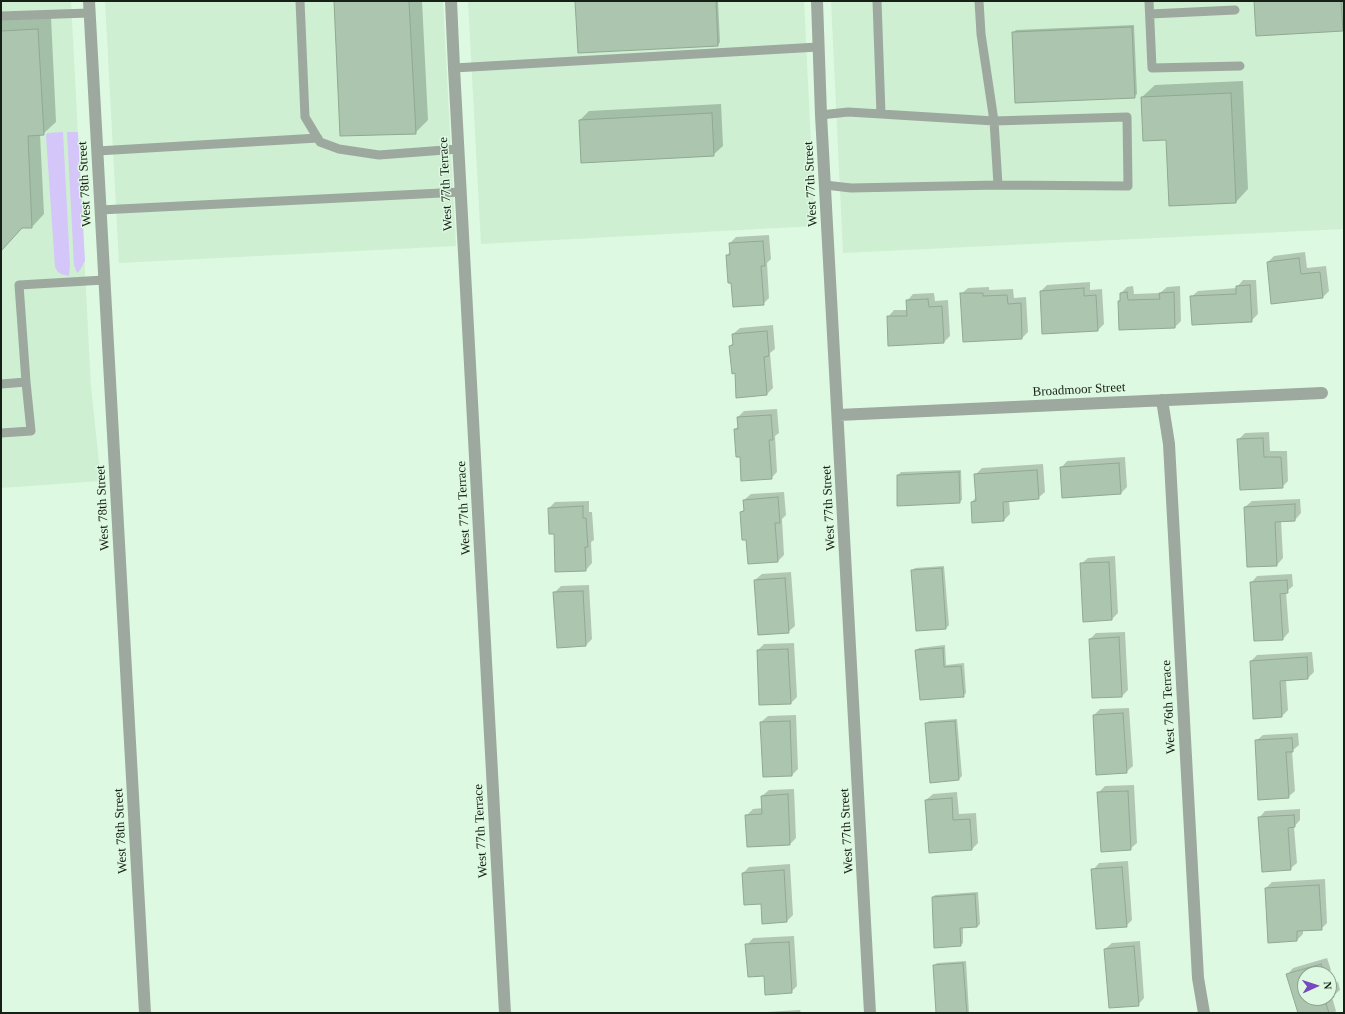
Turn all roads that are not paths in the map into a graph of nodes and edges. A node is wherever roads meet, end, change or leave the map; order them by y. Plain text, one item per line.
1 (300, 1) edge
2 (451, 1) edge
3 (817, 1) edge
4 (877, 1) edge
5 (979, 1) edge
6 (1149, 1) edge
7 (89, 7) edge
8 (1235, 10) dead end
9 (1150, 14) junction
10 (1, 16) edge
11 (818, 47) junction
12 (1240, 66) dead end
13 (454, 68) junction
14 (881, 114) junction
15 (821, 115) junction
16 (994, 121) junction
17 (318, 138) junction
18 (458, 149) junction
19 (97, 151) junction
20 (825, 185) junction
21 (998, 185) junction
22 (461, 192) junction
23 (100, 210) junction
24 (104, 280) junction
25 (26, 382) junction
26 (1, 384) edge
27 (1322, 393) dead end
28 (1162, 400) junction
29 (838, 415) junction
30 (1, 433) edge
31 (145, 1013) edge
32 (505, 1013) edge
33 (870, 1013) edge
34 (1204, 1013) edge

1 - 17 lane
2 - 13 street, West 77th Terrace
3 - 11 street, West 77th Street
4 - 14 lane
5 - 16 lane
6 - 9 lane
7 - 10 lane
7 - 19 street, West 78th Street
8 - 9 lane
9 - 12 lane
11 - 13 lane
11 - 15 street, West 77th Street
13 - 18 street, West 77th Terrace
14 - 15 lane
14 - 16 lane
15 - 20 street, West 77th Street
16 - 21 lane
16 - 21 lane
17 - 18 lane
17 - 19 lane
18 - 22 street, West 77th Terrace
19 - 23 street, West 78th Street
20 - 21 lane
20 - 29 street, West 77th Street
22 - 23 lane
22 - 32 street, West 77th Terrace
23 - 24 street, West 78th Street
24 - 25 lane
24 - 31 street, West 78th Street
25 - 26 lane
25 - 30 lane
27 - 28 street, Broadmoor Street
28 - 29 street, Broadmoor Street
28 - 34 street, West 76th Terrace
29 - 33 street, West 77th Street

